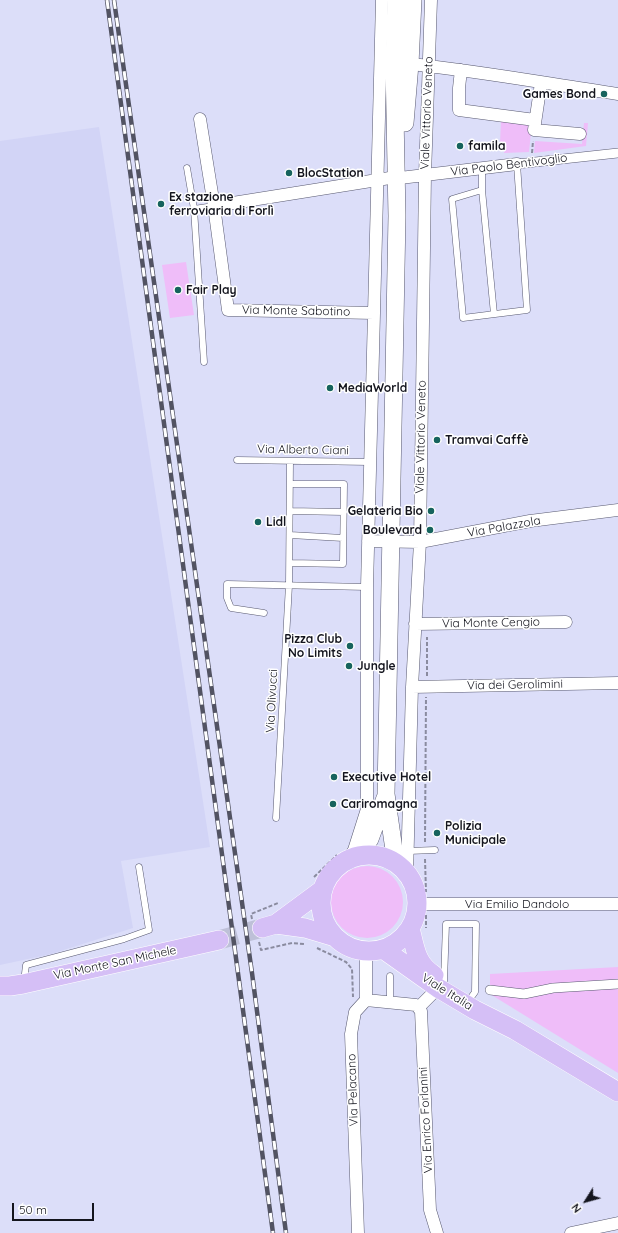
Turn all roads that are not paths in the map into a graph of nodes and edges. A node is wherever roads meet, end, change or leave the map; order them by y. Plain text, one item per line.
1 (382, 0) edge
2 (396, 0) edge
3 (413, 0) edge
4 (431, 0) edge
5 (395, 64) junction
6 (429, 66) junction
7 (461, 70) junction
8 (541, 83) junction
9 (618, 94) edge
10 (200, 120) dead end
11 (535, 125) junction
12 (580, 134) dead end
13 (618, 153) edge
14 (517, 164) junction
15 (482, 167) junction
16 (186, 168) dead end
17 (425, 175) junction
18 (398, 177) junction
19 (378, 179) junction
20 (482, 190) junction
21 (214, 206) junction
22 (194, 209) junction
23 (374, 313) junction
24 (494, 314) junction
25 (204, 362) dead end
26 (237, 460) dead end
27 (290, 461) junction
28 (370, 462) junction
29 (290, 484) junction
30 (618, 510) edge
31 (290, 511) junction
32 (344, 512) junction
33 (290, 535) junction
34 (343, 538) junction
35 (368, 541) junction
36 (391, 542) junction
37 (420, 542) junction
38 (290, 563) junction
39 (289, 585) junction
40 (367, 587) junction
41 (264, 613) dead end
42 (566, 622) dead end
43 (415, 624) junction
44 (618, 683) edge
45 (412, 687) junction
46 (386, 794) junction
47 (276, 818) dead end
48 (435, 850) dead end
49 (349, 856) junction
50 (404, 863) junction
51 (139, 868) dead end
52 (316, 886) junction
53 (417, 904) junction
54 (618, 904) edge
55 (410, 928) junction
56 (335, 938) junction
57 (219, 940) tunnel mouth
58 (374, 950) junction
59 (390, 976) dead end
60 (441, 984) junction
61 (618, 984) edge
62 (8, 987) edge
63 (490, 990) dead end
64 (366, 1000) junction
65 (469, 1001) junction
66 (390, 1003) junction
67 (419, 1007) junction
68 (618, 1092) edge
69 (618, 1223) edge
70 (585, 1232) edge
71 (358, 1233) edge
72 (437, 1233) edge
73 (571, 1233) edge

1 - 5 street, Viale Vittorio Veneto
2 - 5 main road, Viale Vittorio Veneto
3 - 5 main road, Viale Vittorio Veneto
4 - 6 street, Viale Vittorio Veneto
5 - 6 street
5 - 18 main road, Viale Vittorio Veneto
5 - 19 street, Viale Vittorio Veneto
6 - 7 street
6 - 17 street, Viale Vittorio Veneto
7 - 8 street
7 - 11 street
8 - 9 street
8 - 11 street
10 - 21 street
11 - 12 street
13 - 14 street, Via Paolo Bentivoglio
14 - 15 street, Via Paolo Bentivoglio
14 - 24 lane
15 - 17 street, Via Paolo Bentivoglio
15 - 20 lane
16 - 22 lane
17 - 18 street, Via Paolo Bentivoglio
17 - 37 street, Viale Vittorio Veneto
18 - 19 street, Via Paolo Bentivoglio
18 - 36 main road, Viale Vittorio Veneto
19 - 21 street, Via Paolo Bentivoglio
19 - 23 street, Viale Vittorio Veneto
20 - 24 lane
20 - 24 lane
21 - 22 lane
21 - 23 street, Via Monte Sabotino
22 - 25 lane
23 - 28 street, Viale Vittorio Veneto
26 - 27 lane, Via Alberto Ciani
27 - 28 lane, Via Alberto Ciani
27 - 29 lane, Via Olivucci
28 - 35 street, Viale Vittorio Veneto
29 - 31 lane, Via Olivucci
29 - 32 lane
30 - 37 street, Via Palazzola
31 - 32 lane
31 - 33 lane, Via Olivucci
32 - 34 lane
33 - 34 lane
33 - 38 lane, Via Olivucci
34 - 38 lane
35 - 36 street, Via Palazzola
35 - 40 street, Viale Vittorio Veneto
36 - 37 street, Via Palazzola
36 - 46 main road, Viale Vittorio Veneto
37 - 43 street, Viale Vittorio Veneto
38 - 39 lane, Via Olivucci
39 - 40 lane
39 - 41 lane
39 - 47 lane, Via Olivucci
40 - 49 street, Viale Vittorio Veneto
42 - 43 street, Via Monte Cengio
43 - 45 street, Viale Vittorio Veneto
44 - 45 street, Via dei Gerolimini
45 - 50 street, Viale Vittorio Veneto
46 - 49 main road, Viale Vittorio Veneto
46 - 50 main road, Viale Vittorio Veneto
48 - 50 lane
49 - 50 main road
49 - 52 main road
50 - 53 main road
51 - 62 lane
52 - 56 main road
52 - 56 main road
53 - 54 street, Via Emilio Dandolo
53 - 55 main road
55 - 58 main road
55 - 60 main road, Viale Italia
56 - 58 main road
57 - 62 main road, Via Monte San Michele
58 - 60 main road, Viale Italia
58 - 64 street
59 - 66 lane
60 - 65 main road, Viale Italia
60 - 65 lane
60 - 67 street
61 - 63 street
64 - 66 street
64 - 71 street, Via Pelacano
65 - 68 main road, Viale Italia
66 - 67 street
67 - 72 street, Via Enrico Forlanini
69 - 70 street
70 - 73 street

